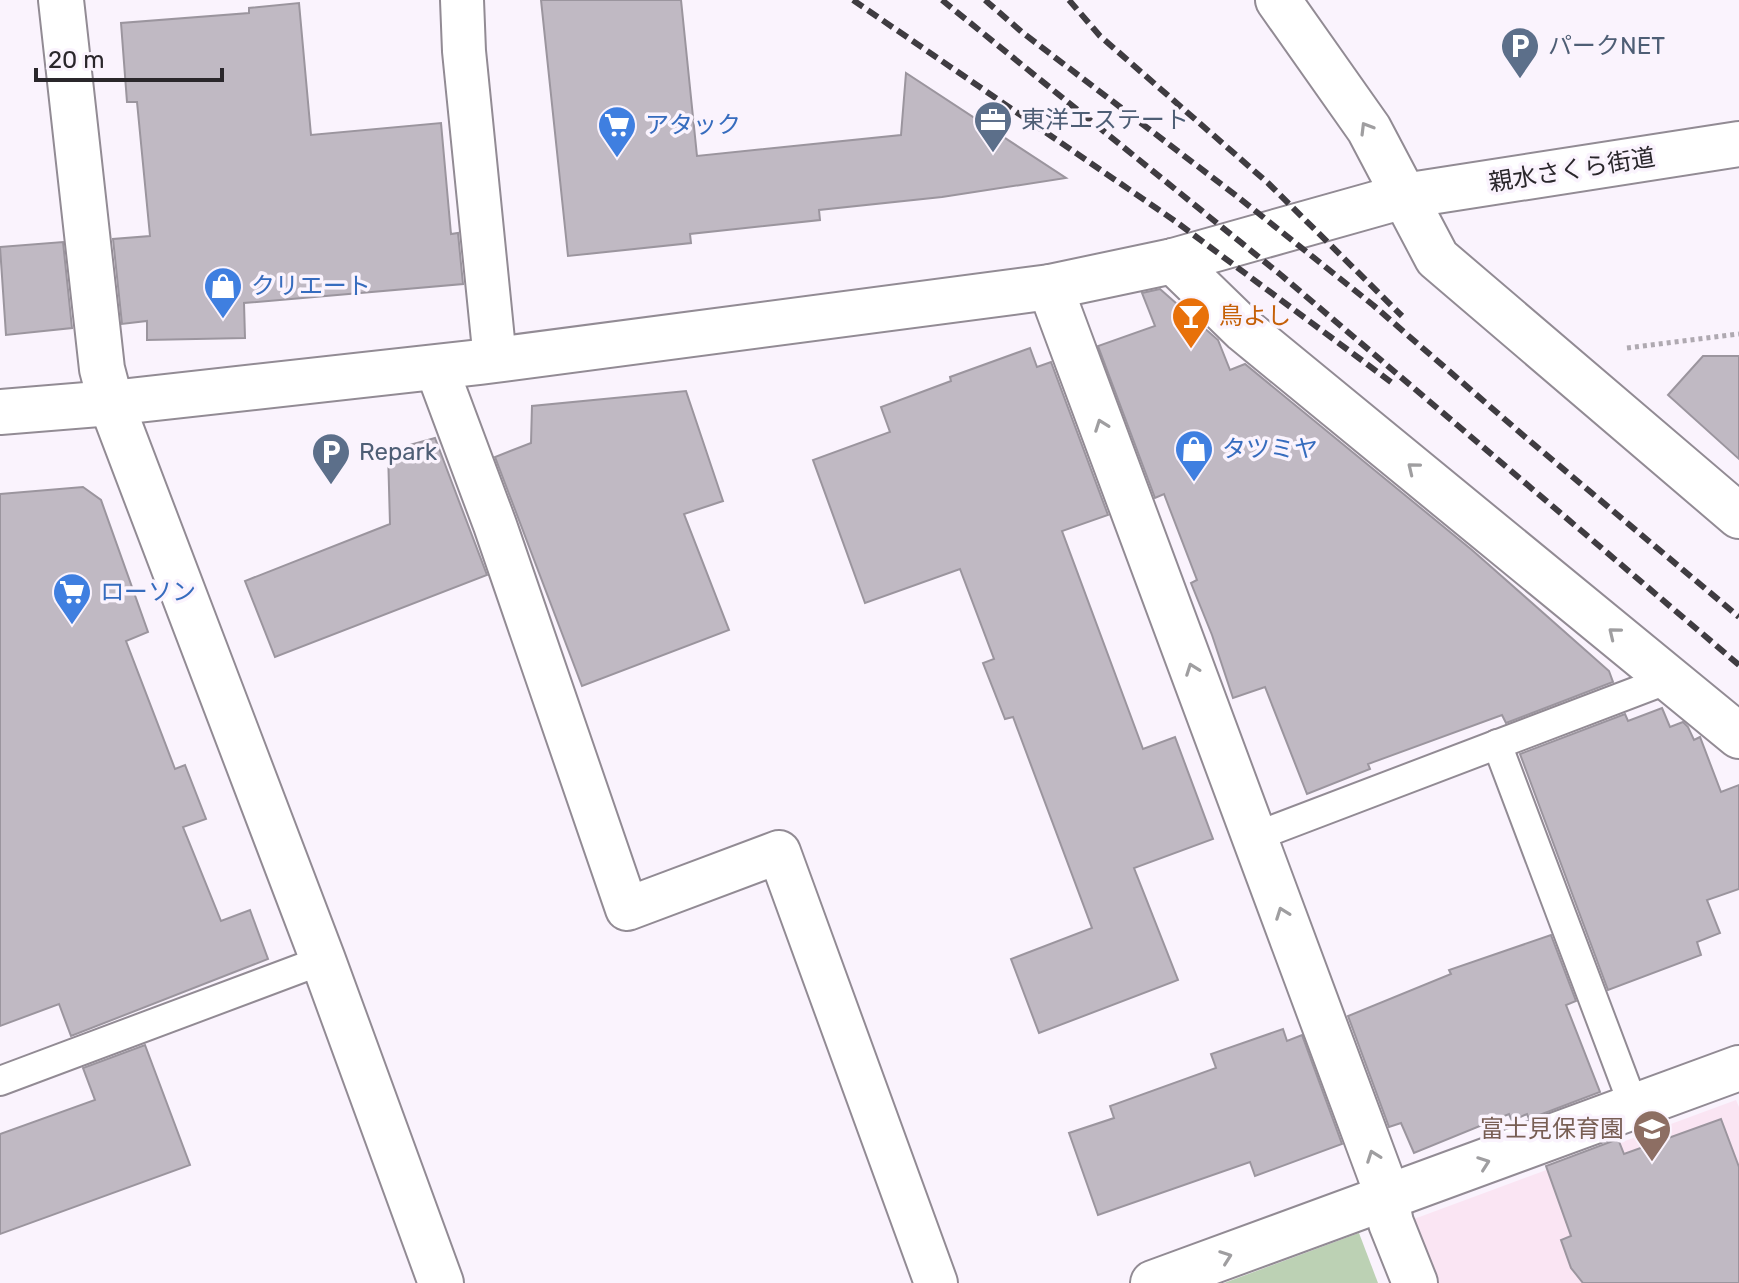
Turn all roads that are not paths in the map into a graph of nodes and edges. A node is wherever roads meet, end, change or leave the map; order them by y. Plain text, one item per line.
1 (61, 0) edge
2 (462, 0) edge
3 (1278, 0) edge
4 (1739, 144) edge
5 (1404, 196) junction
6 (1173, 261) junction
7 (1050, 287) junction
8 (495, 360) junction
9 (436, 367) junction
10 (111, 403) junction
11 (0, 412) edge
12 (1739, 516) edge
13 (1669, 679) junction
14 (1739, 736) edge
15 (1497, 744) junction
16 (1254, 837) junction
17 (323, 960) junction
18 (1739, 1068) edge
19 (0, 1081) edge
20 (1634, 1107) junction
21 (1385, 1199) junction
22 (441, 1283) edge
23 (936, 1283) edge
24 (1153, 1283) edge
25 (1415, 1283) edge

1 - 10 street
2 - 8 street
5 -> 3 street
4 - 5 street, 親水さくら街道
5 - 6 street, 親水さくら街道
5 - 12 street
6 - 7 street, 親水さくら街道
13 -> 6 street
7 - 8 street, 親水さくら街道
16 -> 7 street
8 - 9 street, 親水さくら街道
9 - 10 street, 親水さくら街道
9 - 23 street
10 - 11 street, 親水さくら街道
10 - 17 street
13 - 14 street
13 - 15 lane
15 - 16 lane
15 - 20 lane
21 -> 16 street
17 - 19 lane
17 - 22 street
18 - 20 street
21 -> 20 street
24 -> 21 street
21 - 25 street

